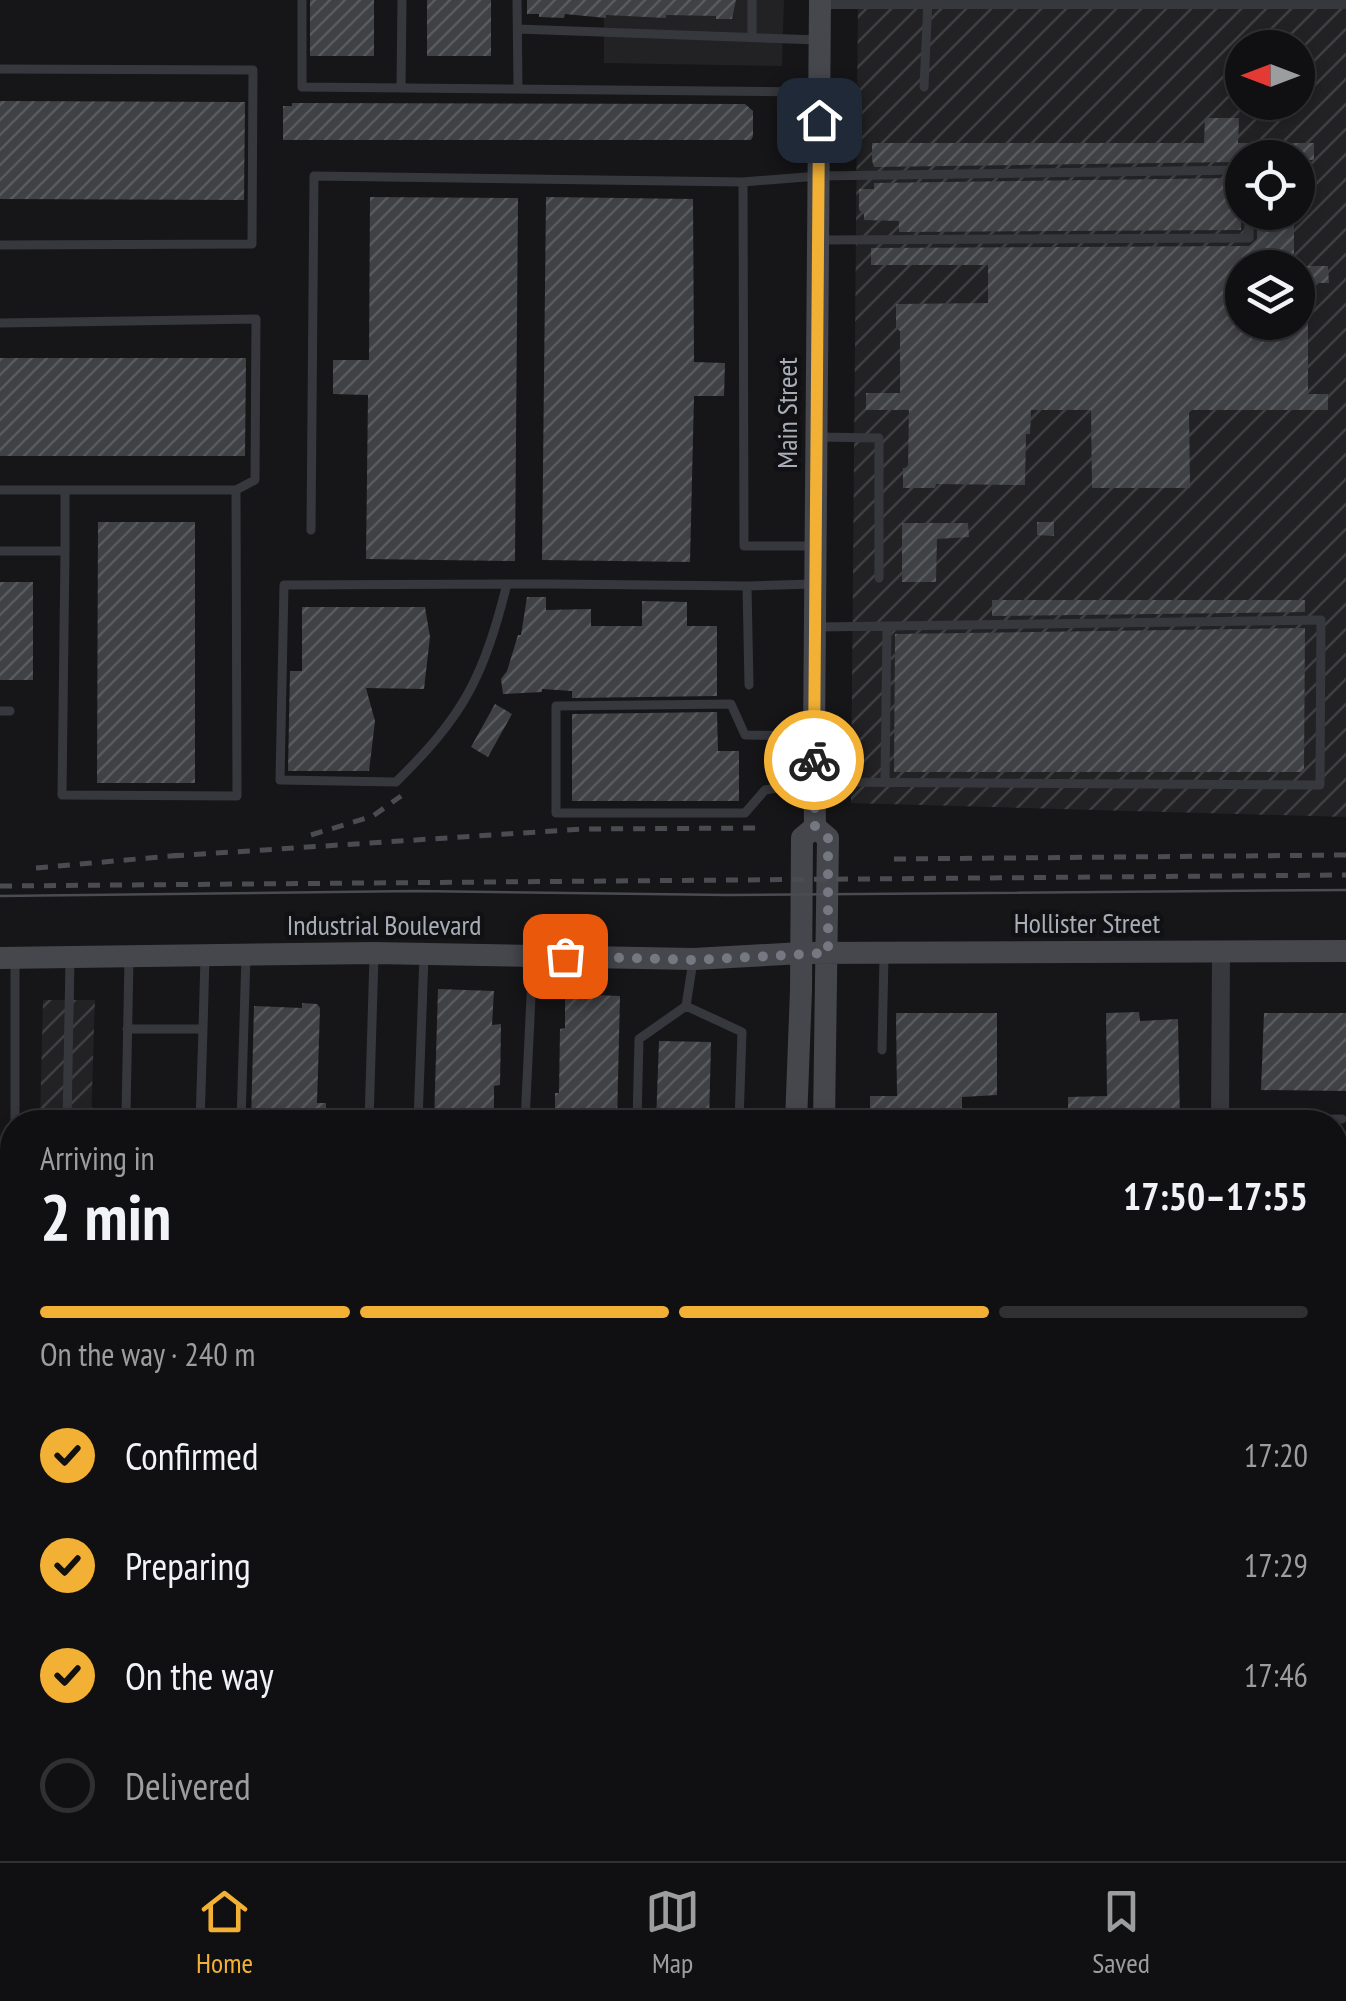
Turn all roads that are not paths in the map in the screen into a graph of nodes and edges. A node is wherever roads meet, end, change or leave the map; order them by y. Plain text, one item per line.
1 (302, 0) edge
2 (402, 0) edge
3 (517, 0) edge
4 (752, 0) edge
5 (820, 0) edge
6 (928, 0) edge
7 (1346, 0) edge
8 (518, 29) junction
9 (752, 37) junction
10 (819, 40) junction
11 (0, 69) edge
12 (924, 87) dead end
13 (401, 88) junction
14 (518, 89) junction
15 (819, 92) junction
16 (1225, 170) edge
17 (818, 176) junction
18 (743, 182) junction
19 (1249, 230) edge
20 (818, 240) junction
21 (0, 245) edge
22 (0, 323) edge
23 (816, 437) junction
24 (0, 490) edge
25 (64, 490) junction
26 (236, 490) junction
27 (311, 530) dead end
28 (815, 546) junction
29 (64, 550) junction
30 (0, 551) edge
31 (878, 578) dead end
32 (508, 584) junction
33 (815, 584) junction
34 (747, 586) junction
35 (887, 626) junction
36 (815, 628) junction
37 (749, 685) dead end
38 (814, 736) junction
39 (815, 782) junction
40 (886, 783) junction
41 (815, 826) junction
42 (1346, 951) edge
43 (1222, 952) junction
44 (374, 953) junction
45 (802, 953) junction
46 (828, 953) junction
47 (205, 954) junction
48 (246, 954) junction
49 (424, 954) junction
50 (884, 954) junction
51 (129, 955) junction
52 (533, 955) junction
53 (70, 956) junction
54 (7, 958) edge
55 (694, 960) junction
56 (686, 1006) junction
57 (128, 1029) junction
58 (203, 1029) junction
59 (882, 1050) dead end
60 (13, 1110) edge
61 (66, 1110) edge
62 (126, 1110) edge
63 (200, 1110) edge
64 (241, 1110) edge
65 (369, 1110) edge
66 (418, 1110) edge
67 (526, 1110) edge
68 (637, 1110) edge
69 (740, 1110) edge
70 (796, 1110) edge
71 (824, 1110) edge
72 (1220, 1110) edge

1 - 13 lane
2 - 13 lane
3 - 8 lane
4 - 9 lane
5 - 6 street
5 - 10 main road, Main Street
6 - 7 street
6 - 12 lane
8 - 9 lane
8 - 14 lane
9 - 10 lane
10 - 15 main road, Main Street
11 - 21 lane
13 - 14 lane
14 - 15 lane
15 - 17 main road, Main Street
16 - 17 lane
17 - 18 lane
17 - 20 main road, Main Street
18 - 27 lane
18 - 28 lane
19 - 20 lane
20 - 23 main road, Main Street
22 - 26 lane
23 - 28 main road, Main Street
23 - 31 lane
24 - 25 lane
25 - 26 lane
25 - 29 lane
26 - 29 lane
28 - 33 main road, Main Street
29 - 30 lane
32 - 32 lane
32 - 34 lane
33 - 34 lane
33 - 36 main road, Main Street
34 - 37 lane
35 - 36 lane
35 - 40 lane
35 - 40 lane
36 - 38 main road, Main Street
38 - 39 main road, Main Street
38 - 39 lane
39 - 40 lane
39 - 41 main road, Main Street
41 - 45 main road, Main Street
41 - 46 main road, Main Street
42 - 43 main road, Hollister Street
43 - 50 main road, Hollister Street
43 - 72 street
44 - 48 main road, Industrial Boulevard
44 - 49 main road, Industrial Boulevard
44 - 65 lane
45 - 46 main road, Industrial Boulevard
45 - 55 main road, Industrial Boulevard
45 - 70 main road, Main Street
46 - 50 main road, Hollister Street
46 - 71 main road, Main Street
47 - 48 main road, Industrial Boulevard
47 - 51 main road, Industrial Boulevard
47 - 58 lane
48 - 64 lane
49 - 52 main road, Industrial Boulevard
49 - 66 lane
50 - 59 lane
51 - 53 main road, Industrial Boulevard
51 - 57 lane
52 - 55 main road, Industrial Boulevard
52 - 67 lane
53 - 54 main road, Industrial Boulevard
53 - 61 lane
54 - 60 lane
55 - 56 lane
56 - 68 lane
56 - 69 lane
57 - 58 lane
57 - 62 lane
58 - 63 lane

